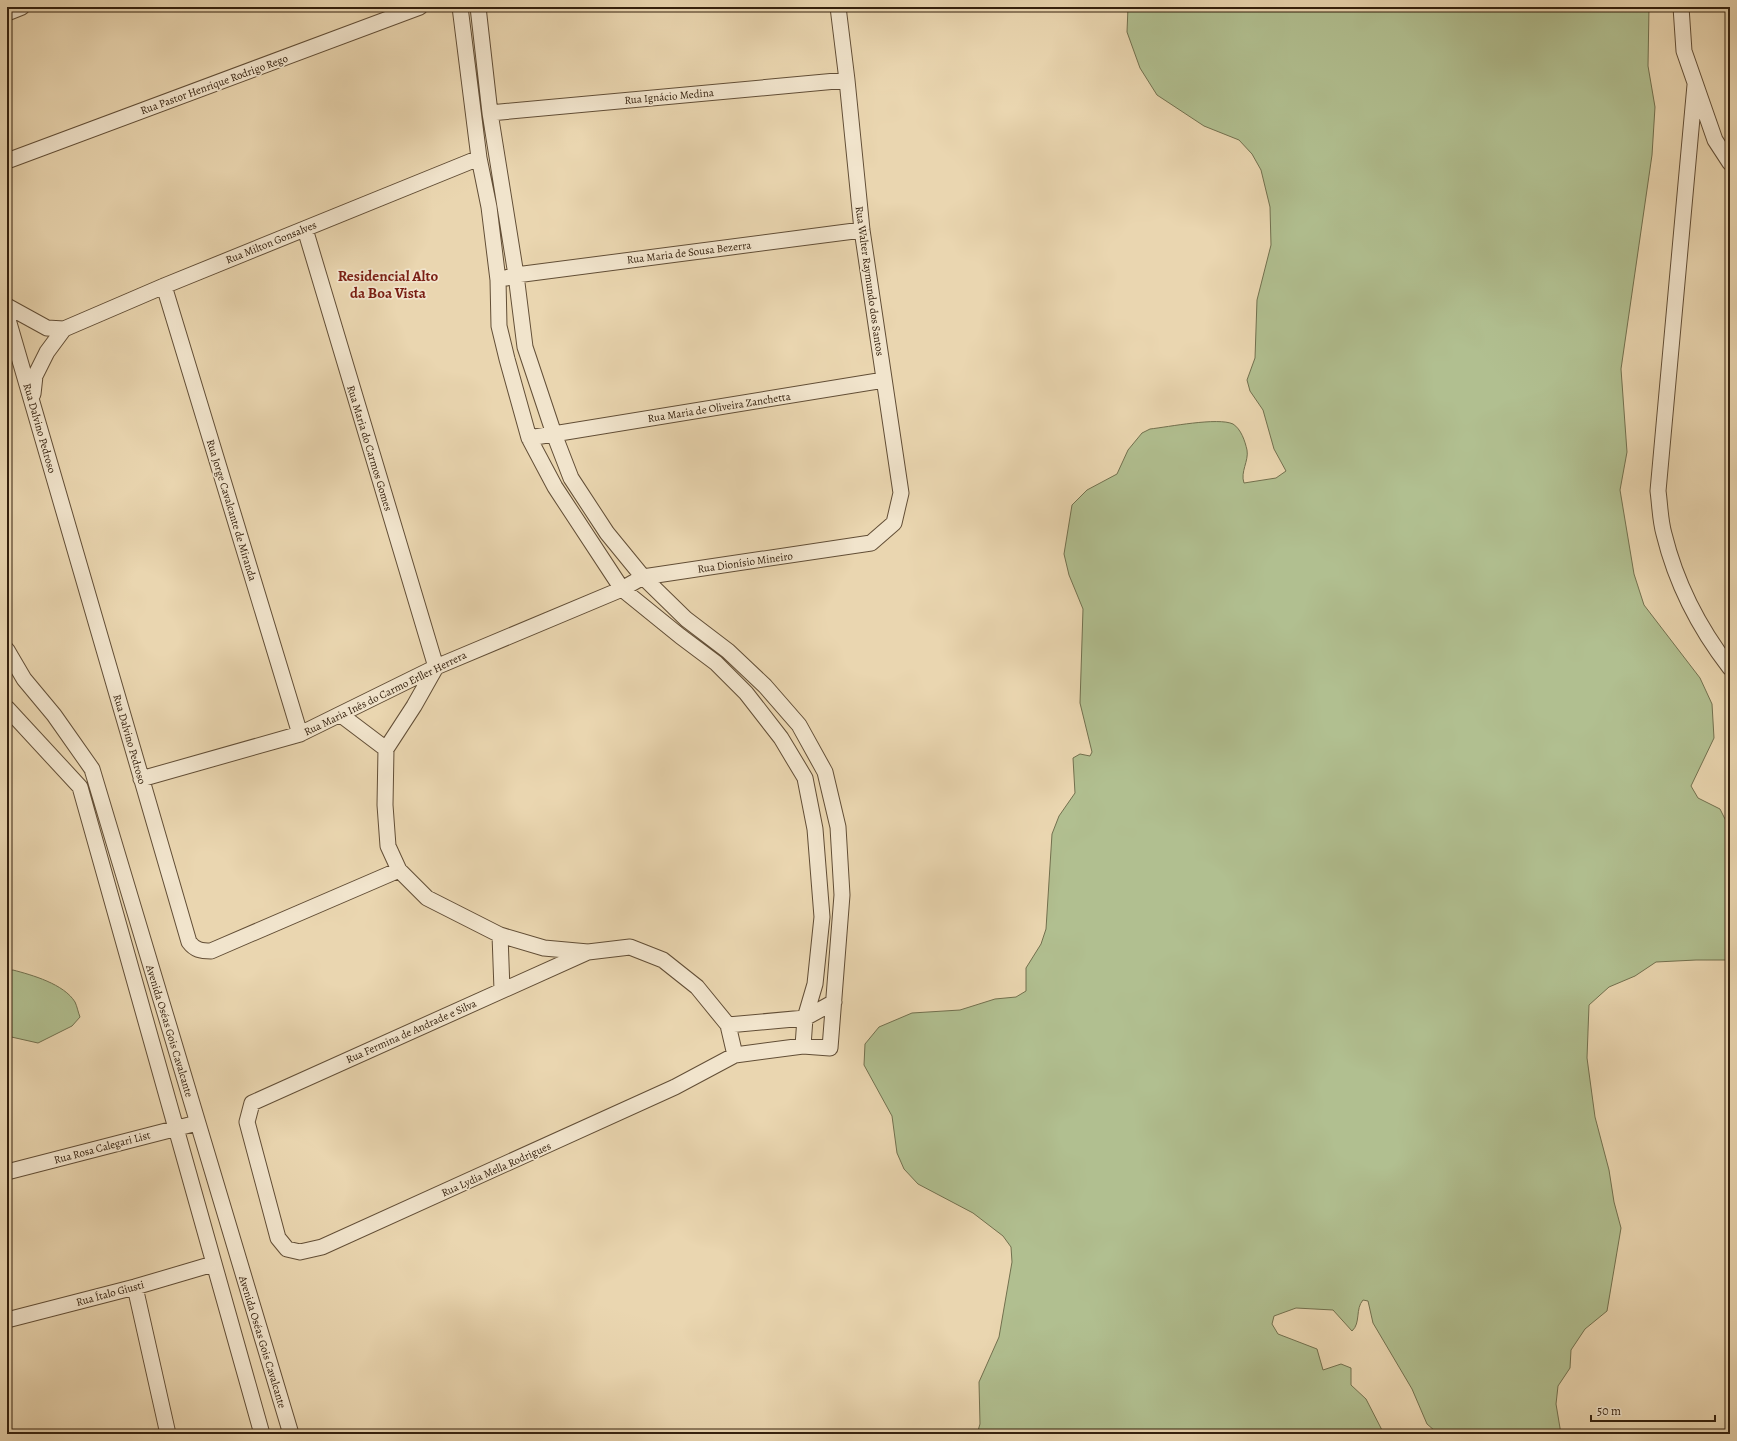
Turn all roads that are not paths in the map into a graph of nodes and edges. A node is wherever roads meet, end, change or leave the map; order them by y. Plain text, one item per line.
1 (22, 7) edge
2 (420, 7) edge
3 (460, 7) edge
4 (478, 7) edge
5 (838, 7) edge
6 (1681, 7) edge
7 (7, 13) edge
8 (847, 80) junction
9 (1695, 85) junction
10 (490, 113) junction
11 (479, 158) junction
12 (7, 161) edge
13 (1730, 163) edge
14 (305, 229) junction
15 (862, 230) junction
16 (516, 275) junction
17 (498, 280) junction
18 (164, 286) junction
19 (7, 306) edge
20 (7, 316) edge
21 (64, 329) junction
22 (884, 380) junction
23 (32, 399) junction
24 (554, 434) junction
25 (529, 438) junction
26 (871, 543) joint
27 (643, 577) junction
28 (622, 588) junction
29 (7, 650) edge
30 (436, 667) junction
31 (1730, 668) edge
32 (7, 708) edge
33 (341, 715) junction
34 (300, 734) junction
35 (386, 749) junction
36 (141, 779) junction
37 (399, 870) junction
38 (500, 935) junction
39 (588, 952) junction
40 (502, 990) junction
41 (834, 1002) junction
42 (805, 1018) junction
43 (728, 1024) junction
44 (803, 1046) junction
45 (735, 1055) junction
46 (247, 1122) joint
47 (197, 1123) junction
48 (175, 1128) junction
49 (7, 1172) edge
50 (213, 1264) junction
51 (135, 1286) junction
52 (7, 1320) edge
53 (168, 1434) edge
54 (262, 1434) edge
55 (290, 1434) edge

1 - 7 street
2 - 12 street, Rua Pastor Henrique Rodrigo Rego
3 - 11 street
4 - 10 street
5 - 8 street, Rua Walter Raymundo dos Santos
6 - 9 street
8 - 10 street, Rua Ignácio Medina
8 - 15 street, Rua Walter Raymundo dos Santos
9 - 13 street
9 - 31 street
10 - 16 street
11 - 14 street, Rua Milton Gonsalves
11 - 17 street
14 - 18 street, Rua Milton Gonsalves
14 - 30 street, Rua Maria do Carmos Gomes
15 - 16 street, Rua Maria de Sousa Bezerra
15 - 22 street, Rua Walter Raymundo dos Santos
16 - 17 street, Rua Maria de Sousa Bezerra
16 - 24 street
17 - 25 street
18 - 21 street, Rua Milton Gonsalves
18 - 34 street, Rua Jorge Cavalcante de Miranda
19 - 21 street
20 - 23 street, Rua Dalvino Pedroso
21 - 23 street
22 - 24 street, Rua Maria de Oliveira Zanchetta
22 - 26 street, Rua Walter Raymundo dos Santos
23 - 36 street, Rua Dalvino Pedroso
24 - 25 street, Rua Maria de Oliveira Zanchetta
24 - 27 street
25 - 28 street
26 - 27 street, Rua Dionísio Mineiro
27 - 28 street, Rua Dionísio Mineiro
27 - 41 street
28 - 30 street, Rua Maria Inês do Carmo Erller Herrera
28 - 42 street
29 - 47 street, Avenida Oséas Gois Cavalcante
30 - 33 street, Rua Maria Inês do Carmo Erller Herrera
30 - 35 street
32 - 48 street, Avenida Oséas Gois Cavalcante
33 - 34 street, Rua Maria Inês do Carmo Erller Herrera
33 - 35 street
34 - 36 street, Rua Maria Inês do Carmo Erller Herrera
35 - 37 street
36 - 37 street, Rua Dalvino Pedroso
37 - 38 street
38 - 39 street
38 - 40 street
39 - 40 street, Rua Fermina de Andrade e Silva
39 - 43 street
40 - 46 street, Rua Fermina de Andrade e Silva
41 - 42 street
41 - 44 street, Rua Lydia Mella Rodrigues
42 - 43 street
42 - 44 street
43 - 45 street
44 - 45 street, Rua Lydia Mella Rodrigues
45 - 46 street, Rua Lydia Mella Rodrigues
47 - 48 street, Rua Rosa Calegari List
47 - 55 street, Avenida Oséas Gois Cavalcante
48 - 49 street, Rua Rosa Calegari List
48 - 50 street, Avenida Oséas Gois Cavalcante
50 - 51 street, Rua Ítalo Giusti
50 - 54 street, Avenida Oséas Gois Cavalcante
51 - 52 street, Rua Ítalo Giusti
51 - 53 street

